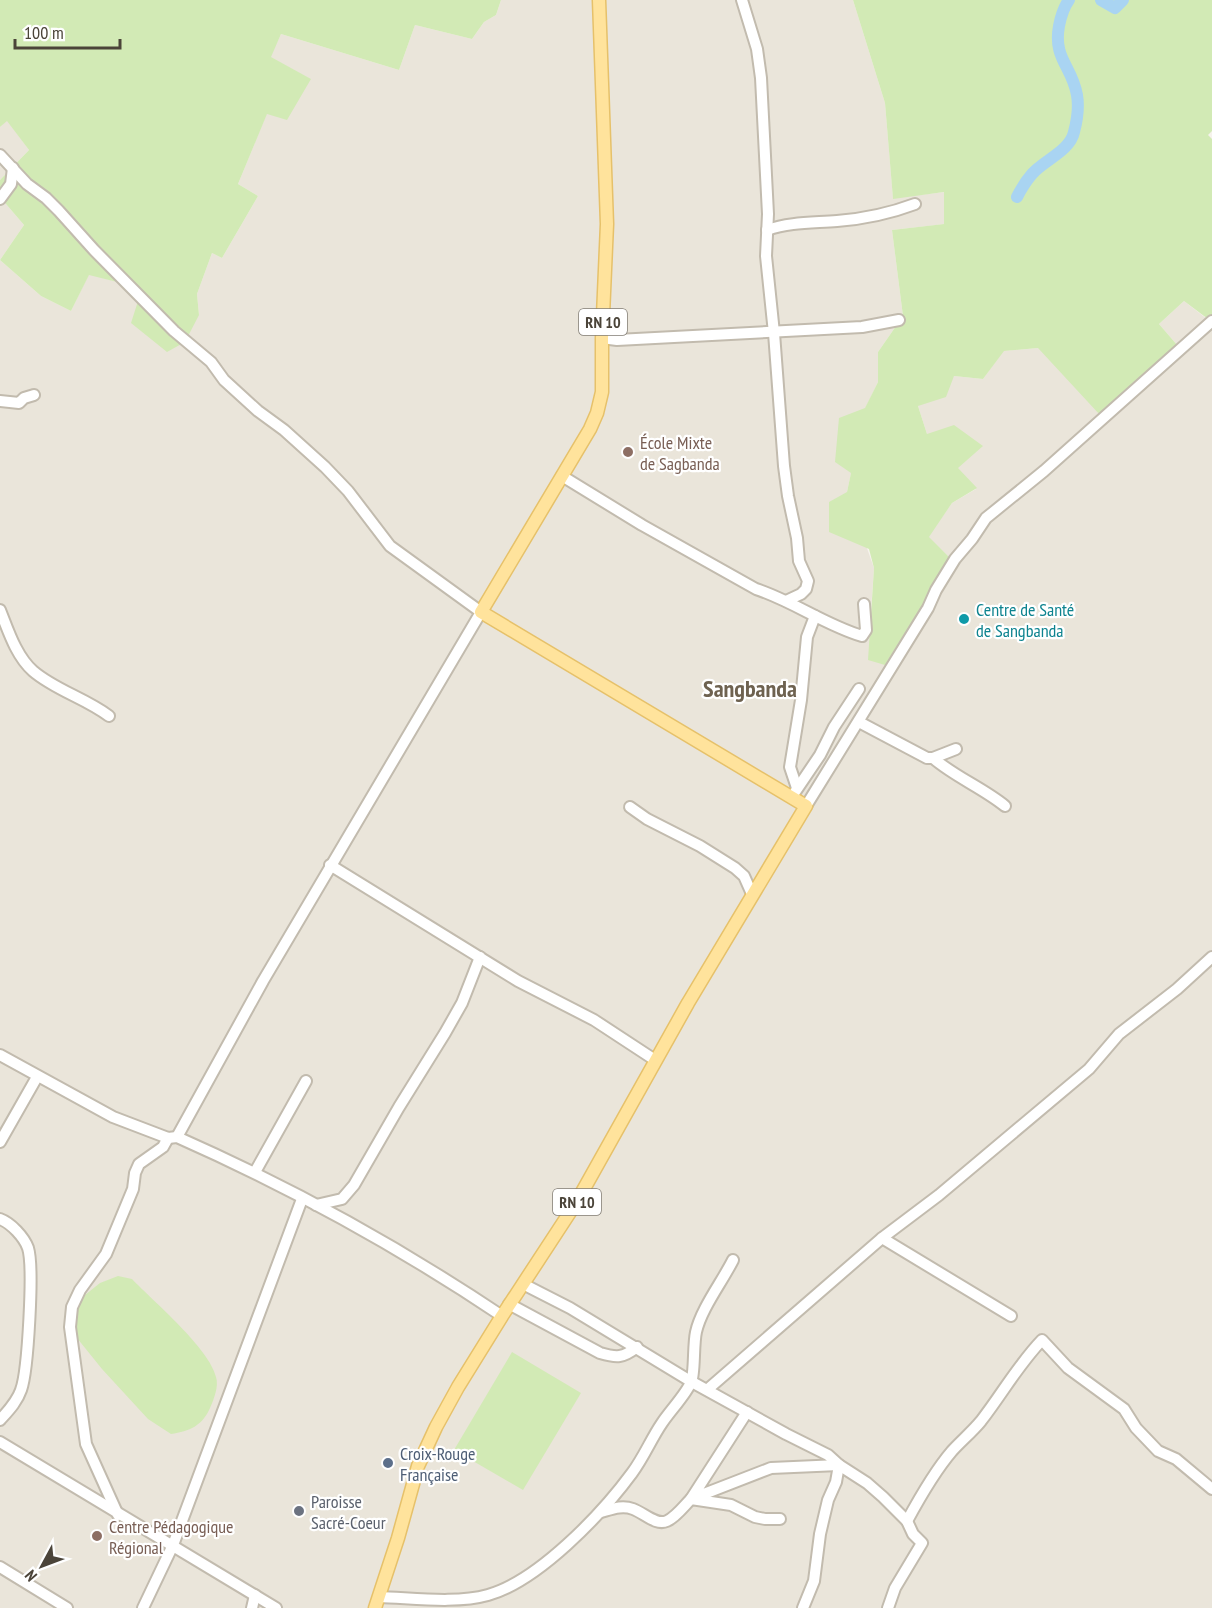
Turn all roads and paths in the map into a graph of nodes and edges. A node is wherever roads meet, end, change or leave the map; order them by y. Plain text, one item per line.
1 (599, 0) edge
2 (742, 0) edge
3 (0, 155) edge
4 (13, 168) junction
5 (0, 199) edge
6 (915, 204) dead end
7 (767, 230) junction
8 (899, 320) dead end
9 (1212, 321) edge
10 (774, 333) junction
11 (602, 338) junction
12 (34, 395) dead end
13 (0, 401) edge
14 (561, 476) junction
15 (786, 601) junction
16 (864, 604) dead end
17 (0, 610) edge
18 (481, 612) junction
19 (815, 616) junction
20 (859, 688) dead end
21 (109, 716) dead end
22 (859, 722) junction
23 (956, 749) dead end
24 (933, 758) junction
25 (794, 793) junction
26 (630, 807) dead end
27 (806, 807) junction
28 (1005, 807) dead end
29 (330, 865) junction
30 (752, 894) junction
31 (480, 957) junction
32 (1212, 957) edge
33 (0, 1055) edge
34 (655, 1060) junction
35 (37, 1077) junction
36 (306, 1081) dead end
37 (172, 1137) junction
38 (0, 1142) edge
39 (255, 1172) junction
40 (302, 1198) junction
41 (316, 1205) junction
42 (0, 1219) edge
43 (882, 1238) junction
44 (734, 1260) dead end
45 (522, 1284) junction
46 (509, 1304) junction
47 (502, 1316) junction
48 (1011, 1316) dead end
49 (637, 1347) junction
50 (692, 1382) junction
51 (708, 1389) junction
52 (747, 1412) junction
53 (0, 1420) edge
54 (0, 1442) edge
55 (839, 1465) junction
56 (1212, 1489) edge
57 (691, 1499) junction
58 (601, 1512) junction
59 (118, 1515) junction
60 (780, 1519) dead end
61 (907, 1521) junction
62 (173, 1545) junction
63 (0, 1567) edge
64 (255, 1595) junction
65 (377, 1603) edge
66 (67, 1608) edge
67 (143, 1608) edge
68 (252, 1608) edge
69 (276, 1608) edge
70 (803, 1608) edge
71 (888, 1608) edge

1 - 11 main road, RN 10
2 - 7 street
3 - 4 street
4 - 5 street
4 - 18 street
6 - 7 street
7 - 10 street
8 - 10 street
9 - 22 street
10 - 11 street
10 - 15 street
11 - 14 main road, RN 10
12 - 13 street
14 - 15 street
14 - 18 main road, RN 10
15 - 19 street
16 - 19 street
17 - 21 street
18 - 25 main road
18 - 29 street
19 - 25 street
20 - 25 street
22 - 24 street
22 - 27 street
23 - 24 street
24 - 28 street
25 - 27 main road
26 - 30 street
27 - 30 main road, RN 10
29 - 31 street
29 - 37 street
30 - 34 main road, RN 10
31 - 34 street
31 - 41 street
32 - 43 street
33 - 35 street
34 - 45 main road, RN 10
35 - 37 street
35 - 38 street
36 - 39 street
37 - 39 street
37 - 59 street
39 - 40 street
40 - 41 street
40 - 62 street
41 - 47 street
42 - 53 street
43 - 48 street
43 - 51 street
44 - 50 street
45 - 46 main road, RN 10
45 - 49 street
46 - 47 main road, RN 10
46 - 49 street
47 - 65 main road, RN 10
49 - 50 street
50 - 51 street
50 - 58 street
51 - 52 street
52 - 55 street
52 - 57 street
54 - 59 street
55 - 57 street
55 - 61 street
55 - 70 street
56 - 61 street
57 - 58 street
57 - 60 street
58 - 65 street
59 - 62 street
61 - 71 street
62 - 64 street
62 - 67 street
63 - 66 street
64 - 68 street
64 - 69 street

